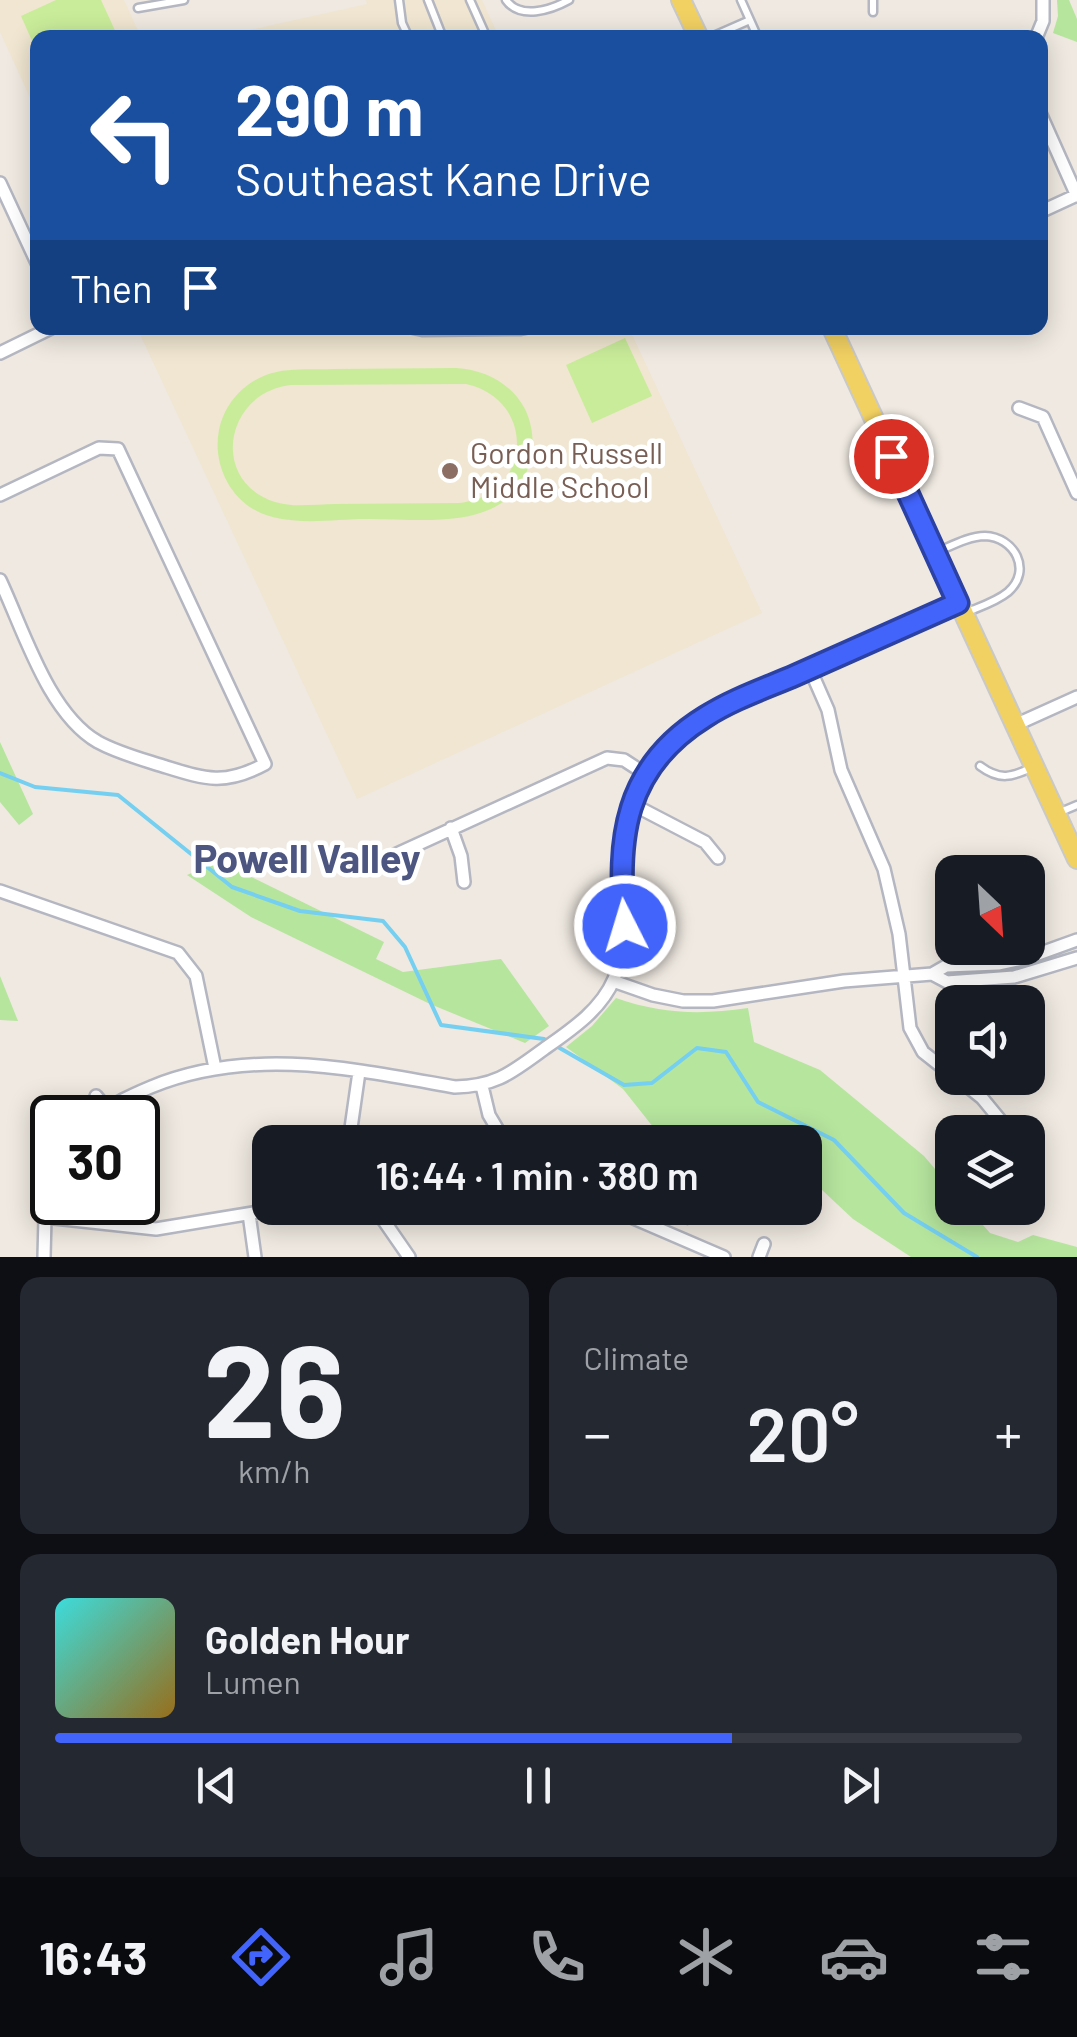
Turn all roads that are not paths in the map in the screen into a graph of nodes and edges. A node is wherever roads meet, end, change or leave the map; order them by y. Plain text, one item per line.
1 (184, 0) edge
2 (399, 0) edge
3 (428, 0) edge
4 (470, 0) edge
5 (506, 0) edge
6 (569, 0) edge
7 (681, 0) edge
8 (742, 0) edge
9 (873, 0) edge
10 (1043, 0) edge
11 (138, 8) dead end
12 (872, 12) dead end
13 (750, 20) junction
14 (406, 30) edge
15 (440, 30) edge
16 (483, 30) edge
17 (694, 30) edge
18 (727, 30) edge
19 (754, 30) edge
20 (1040, 30) edge
21 (1048, 131) edge
22 (0, 183) edge
23 (1077, 195) edge
24 (4, 200) edge
25 (1048, 208) edge
26 (30, 250) edge
27 (36, 335) edge
28 (835, 335) edge
29 (0, 352) edge
30 (1019, 408) dead end
31 (1077, 493) edge
32 (0, 494) edge
33 (936, 553) junction
34 (0, 580) edge
35 (961, 608) junction
36 (810, 669) junction
37 (1077, 697) edge
38 (1015, 725) junction
39 (980, 766) dead end
40 (1034, 766) junction
41 (647, 775) junction
42 (632, 804) junction
43 (1077, 805) edge
44 (1056, 814) junction
45 (451, 828) junction
46 (718, 858) dead end
47 (1077, 858) edge
48 (364, 869) dead end
49 (464, 882) dead end
50 (0, 892) edge
51 (1077, 940) edge
52 (1077, 958) edge
53 (932, 974) junction
54 (903, 976) junction
55 (613, 981) junction
56 (935, 1064) edge
57 (215, 1068) junction
58 (359, 1072) junction
59 (482, 1086) junction
60 (139, 1095) edge
61 (978, 1095) edge
62 (996, 1115) edge
63 (351, 1125) edge
64 (495, 1125) edge
65 (252, 1213) edge
66 (249, 1214) junction
67 (46, 1225) edge
68 (119, 1225) edge
69 (387, 1225) edge
70 (647, 1225) edge
71 (764, 1244) dead end
72 (709, 1254) edge
73 (44, 1257) edge
74 (255, 1257) edge
75 (409, 1257) edge
76 (724, 1257) edge
77 (759, 1257) edge

1 - 11 lane
2 - 14 lane
3 - 15 lane
4 - 16 lane
5 - 6 lane
7 - 17 main road
8 - 13 lane
9 - 12 lane
10 - 20 street
13 - 18 lane
13 - 19 lane
21 - 23 street
22 - 24 street
23 - 25 street
24 - 26 street
27 - 29 street
28 - 33 main road
30 - 31 street
32 - 34 street
33 - 35 main road
33 - 35 lane
35 - 36 street
35 - 38 main road
36 - 41 street
36 - 54 street
37 - 38 street
38 - 40 main road
39 - 40 lane
40 - 44 main road
41 - 42 street
41 - 45 street
42 - 46 street
42 - 55 street
43 - 44 lane
44 - 47 main road
45 - 48 street
45 - 49 street
50 - 57 street
51 - 53 street
52 - 53 street
53 - 54 street
54 - 55 street
54 - 56 street
55 - 59 street
57 - 58 street
57 - 60 street
58 - 59 street
58 - 63 street
59 - 64 street
61 - 62 street
65 - 66 street
66 - 68 street
66 - 74 street
67 - 73 street
69 - 75 street
70 - 72 street
71 - 77 street
72 - 76 street

